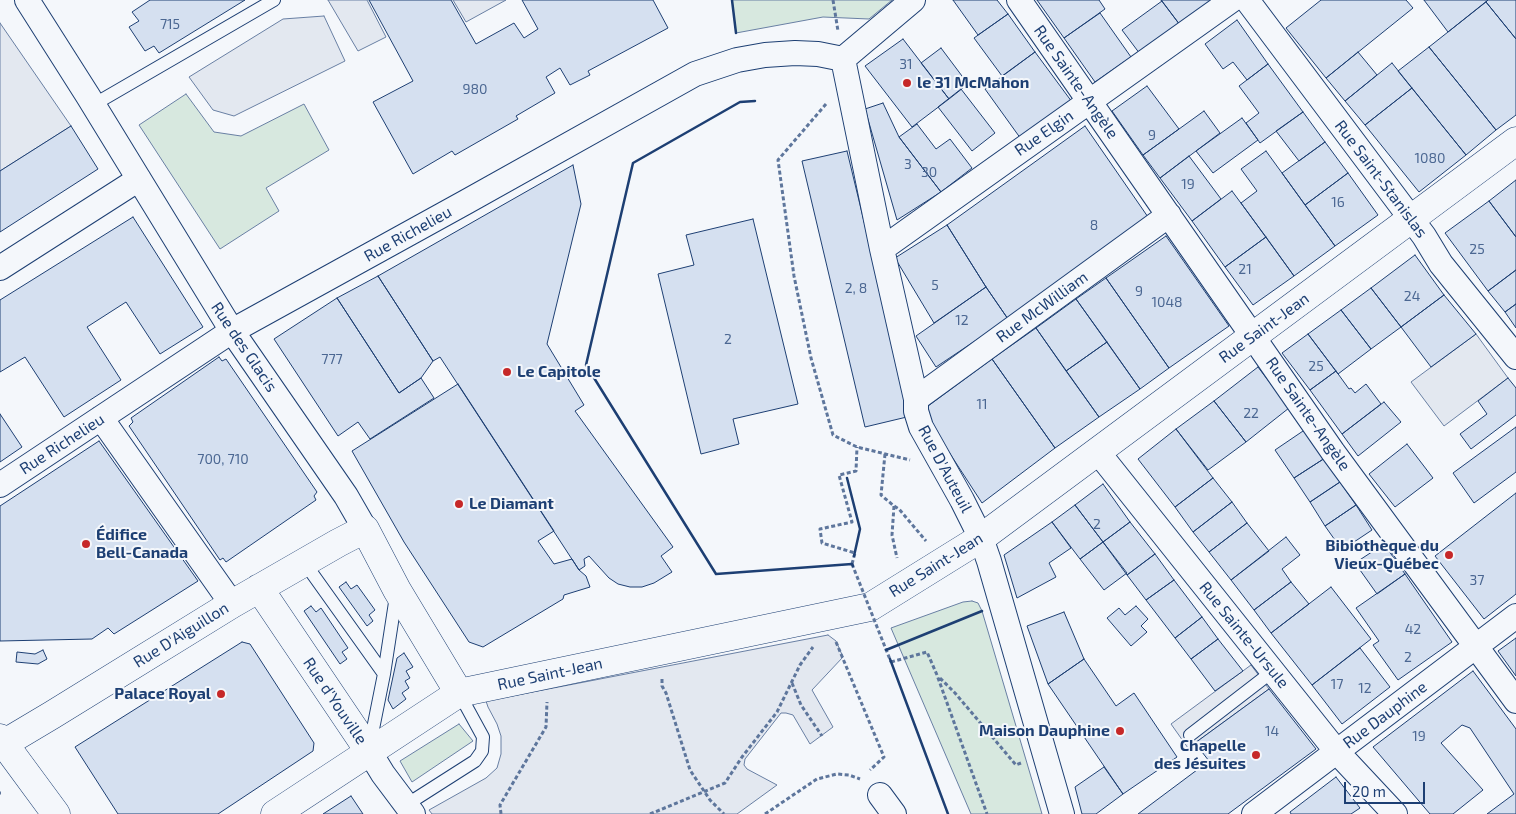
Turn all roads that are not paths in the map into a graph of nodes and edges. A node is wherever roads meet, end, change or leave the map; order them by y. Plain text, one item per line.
1 (27, 0) edge
2 (274, 0) edge
3 (912, 0) edge
4 (1019, 0) edge
5 (1232, 0) edge
6 (1247, 0) edge
7 (843, 59) junction
8 (1090, 101) junction
9 (93, 105) junction
10 (1516, 141) edge
11 (139, 179) junction
12 (1169, 215) junction
13 (1411, 219) junction
14 (882, 249) junction
15 (0, 268) edge
16 (232, 331) junction
17 (1253, 336) junction
18 (1516, 357) edge
19 (916, 399) junction
20 (101, 418) junction
21 (1097, 452) junction
22 (0, 485) edge
23 (365, 529) junction
24 (981, 538) junction
25 (304, 562) junction
26 (259, 588) junction
27 (397, 590) junction
28 (232, 604) junction
29 (1516, 616) edge
30 (1476, 646) junction
31 (1273, 671) junction
32 (384, 674) junction
33 (460, 694) junction
34 (1516, 701) edge
35 (1190, 735) dead end
36 (1, 742) edge
37 (369, 752) junction
38 (1337, 752) junction
39 (880, 795) road end
40 (410, 809) edge
41 (56, 814) edge
42 (275, 814) edge
43 (894, 814) edge
44 (1062, 814) edge
45 (1254, 814) edge
46 (1395, 814) edge

1 - 9 street, Rue des Glacis
2 - 9 lane
3 - 7 street
4 - 8 street, Rue Sainte-Angèle
5 - 8 street, Rue Elgin
6 - 13 street, Rue Saint-Stanislas
7 - 14 street, Rue D'Auteuil
7 - 16 street, Rue Richelieu
8 - 12 street, Rue Sainte-Angèle
8 - 14 street, Rue Elgin
9 - 11 street, Rue des Glacis
10 - 13 street, Rue Saint-Jean
11 - 15 street
11 - 16 street, Rue des Glacis
12 - 17 street, Rue Sainte-Angèle
12 - 19 street, Rue McWilliam
13 - 17 street, Rue Saint-Jean
13 - 18 street, Rue Saint-Stanislas
14 - 19 street, Rue D'Auteuil
16 - 20 street, Rue Richelieu
16 - 23 street, Rue des Glacis
17 - 21 street, Rue Saint-Jean
17 - 30 street, Rue Sainte-Angèle
19 - 24 street, Rue D'Auteuil
20 - 22 street, Rue Richelieu
20 - 28 street
21 - 24 street, Rue Saint-Jean
21 - 31 street, Rue Sainte-Ursule
23 - 25 street, Rue D'Aiguillon
23 - 27 street, Rue des Glacis
24 - 33 street, Rue Saint-Jean
24 - 44 street, Rue D'Auteuil
25 - 26 street, Rue D'Aiguillon
25 - 32 lane
26 - 28 street, Rue D'Aiguillon
26 - 37 street, Rue d'Youville
27 - 32 lane
27 - 33 street, Rue des Glacis
28 - 36 street, Rue D'Aiguillon
29 - 30 street, Rue Dauphine
30 - 34 street, Rue Sainte-Angèle
30 - 38 street, Rue Dauphine
31 - 35 lane
31 - 38 street, Rue Sainte-Ursule
32 - 37 lane
33 - 37 street, Rue Saint-Jean
33 - 40 lane
36 - 41 street
37 - 40 street, Rue d'Youville
37 - 42 street, Rue Saint-Jean
38 - 45 street, Rue Dauphine
38 - 46 street, Rue Sainte-Ursule
39 - 43 street

